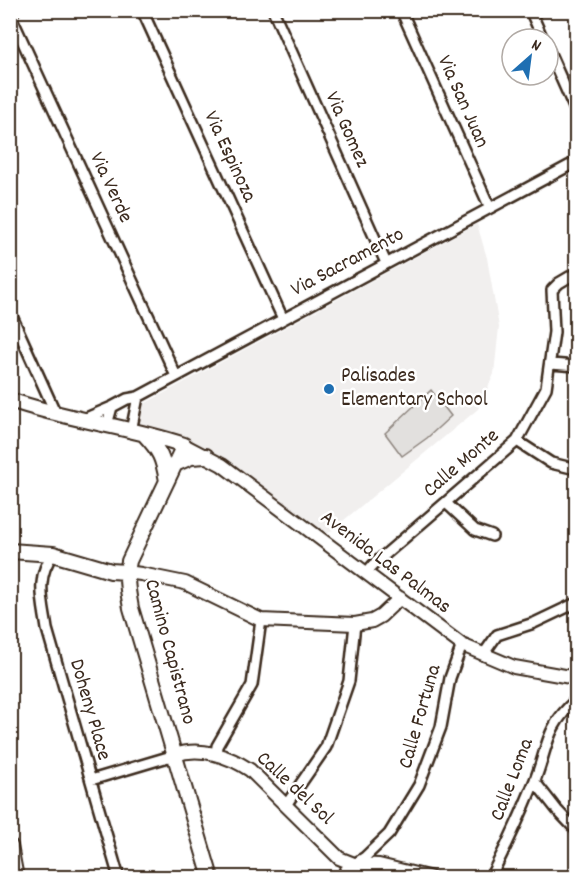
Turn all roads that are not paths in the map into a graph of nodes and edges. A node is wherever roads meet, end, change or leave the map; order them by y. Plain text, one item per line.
1 (142, 10) edge
2 (273, 10) edge
3 (401, 10) edge
4 (530, 10) edge
5 (12, 12) edge
6 (538, 27) edge
7 (560, 76) edge
8 (576, 112) edge
9 (576, 162) edge
10 (490, 208) junction
11 (386, 263) junction
12 (576, 273) edge
13 (10, 312) edge
14 (283, 319) junction
15 (551, 364) junction
16 (576, 366) edge
17 (176, 376) junction
18 (138, 397) junction
19 (10, 400) edge
20 (112, 407) junction
21 (56, 414) junction
22 (83, 420) junction
23 (107, 425) junction
24 (138, 432) junction
25 (518, 441) junction
26 (184, 445) junction
27 (206, 456) junction
28 (176, 464) junction
29 (576, 469) edge
30 (167, 481) junction
31 (446, 503) junction
32 (492, 536) dead end
33 (10, 551) edge
34 (53, 554) junction
35 (126, 572) junction
36 (366, 573) junction
37 (400, 598) junction
38 (576, 603) edge
39 (261, 620) junction
40 (355, 624) junction
41 (462, 645) junction
42 (483, 655) junction
43 (576, 678) edge
44 (576, 700) edge
45 (216, 754) junction
46 (175, 755) junction
47 (91, 780) junction
48 (535, 782) junction
49 (286, 805) junction
50 (576, 830) edge
51 (10, 846) edge
52 (354, 864) junction
53 (16, 878) edge
54 (118, 878) edge
55 (211, 878) edge
56 (342, 878) edge
57 (432, 878) edge
58 (490, 878) edge

1 - 14 street, Via Espinoza
2 - 11 street, Via Gomez
3 - 10 street, Via San Juan
4 - 6 street
5 - 17 street, Via Verde
7 - 8 street
9 - 10 street, Via Sacramento
10 - 11 street, Via Sacramento
11 - 14 street, Via Sacramento
12 - 15 street, Calle Monte
13 - 21 street
14 - 17 street, Via Sacramento
15 - 16 street
15 - 25 street, Calle Monte
17 - 18 street, Via Sacramento
18 - 20 street, Via Sacramento
18 - 24 street
19 - 21 main road
20 - 22 street, Via Sacramento
20 - 23 street
21 - 22 main road
22 - 23 main road
23 - 24 main road
24 - 26 main road
24 - 30 main road
25 - 29 street
25 - 31 street, Calle Monte
26 - 27 street, Avenida Las Palmas
26 - 28 main road, Camino Capistrano
27 - 28 main road
27 - 36 street, Avenida Las Palmas
28 - 30 main road, Camino Capistrano
30 - 35 main road, Camino Capistrano
31 - 32 street
31 - 36 street, Calle Monte
33 - 34 main road
34 - 35 main road
34 - 47 street, Doheny Place
35 - 39 street
35 - 46 main road, Camino Capistrano
36 - 37 street, Avenida Las Palmas
37 - 40 street
37 - 41 street, Avenida Las Palmas
38 - 42 street
39 - 40 street
39 - 45 street
40 - 49 street
41 - 42 street, Avenida Las Palmas
41 - 52 street, Calle Fortuna
42 - 43 street, Avenida Las Palmas
44 - 48 street, Calle Loma
45 - 46 street, Calle del Sol
45 - 49 street, Calle del Sol
46 - 47 street, Calle del Sol
46 - 55 main road, Camino Capistrano
47 - 54 street, Doheny Place
48 - 50 street
48 - 58 street, Calle Loma
49 - 52 street, Calle del Sol
51 - 53 main road
52 - 56 street, Calle Fortuna
52 - 57 street, Calle del Sol

